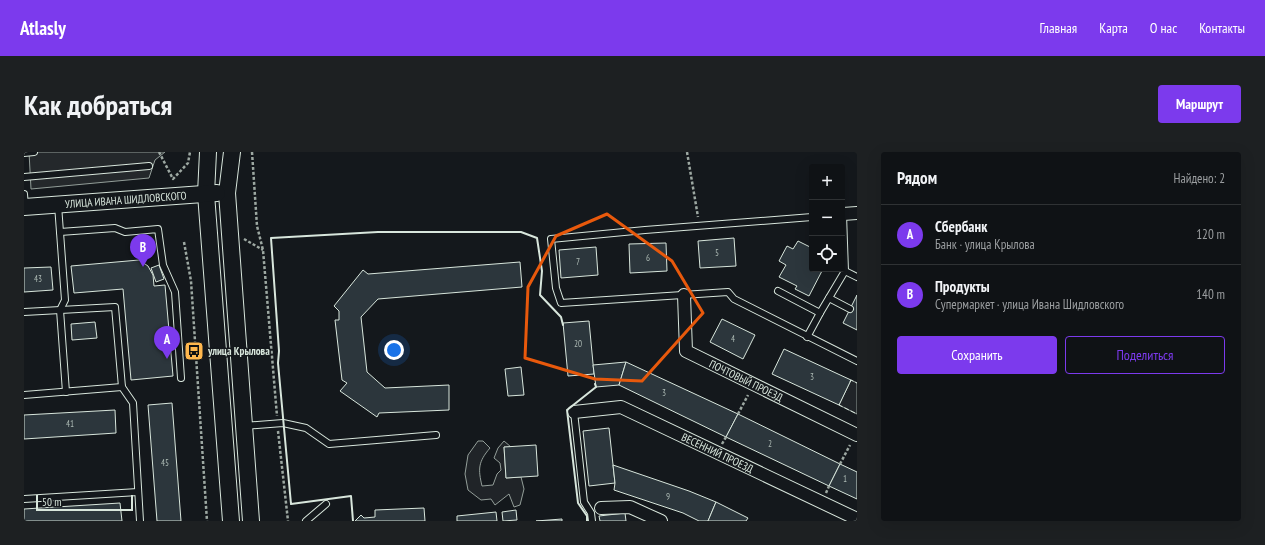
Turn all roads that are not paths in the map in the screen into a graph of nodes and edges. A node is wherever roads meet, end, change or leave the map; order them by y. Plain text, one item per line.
1 (34, 152) edge
2 (208, 152) edge
3 (232, 152) edge
4 (24, 153) edge
5 (149, 166) dead end
6 (24, 177) edge
7 (227, 192) junction
8 (206, 194) junction
9 (24, 203) edge
10 (58, 205) junction
11 (857, 213) edge
12 (845, 214) edge
13 (809, 217) edge
14 (60, 232) junction
15 (845, 271) edge
16 (844, 272) edge
17 (857, 277) edge
18 (778, 291) dead end
19 (684, 295) junction
20 (829, 298) junction
21 (850, 308) dead end
22 (60, 310) junction
23 (24, 312) edge
24 (820, 313) junction
25 (807, 337) junction
26 (857, 361) edge
27 (181, 378) dead end
28 (122, 388) junction
29 (66, 392) junction
30 (24, 395) edge
31 (574, 412) joint
32 (244, 426) junction
33 (856, 434) edge
34 (436, 435) dead end
35 (138, 492) junction
36 (24, 499) edge
37 (326, 504) dead end
38 (601, 508) dead end
39 (857, 519) edge
40 (140, 521) edge
41 (231, 521) edge
42 (251, 521) edge
43 (306, 521) edge
44 (592, 521) edge
45 (661, 521) edge

1 - 4 lane
2 - 8 main road
3 - 7 main road
5 - 6 lane
7 - 8 main road, УЛИЦА ИВАНА ШИДЛОВСКОГО
7 - 32 main road
8 - 10 main road, УЛИЦА ИВАНА ШИДЛОВСКОГО
8 - 41 main road
9 - 10 main road, УЛИЦА ИВАНА ШИДЛОВСКОГО
10 - 14 lane
11 - 12 street
13 - 19 lane
14 - 22 lane
14 - 27 lane
15 - 17 lane
16 - 20 lane
18 - 24 lane
19 - 25 lane
19 - 33 street, ПОЧТОВЫЙ ПРОЕЗД
20 - 21 lane
20 - 24 lane
22 - 23 lane
22 - 28 lane
22 - 29 lane
24 - 25 lane
25 - 26 lane
28 - 29 lane
28 - 35 lane
29 - 30 lane
31 - 39 street, ВЕСЕННИЙ ПРОЕЗД
31 - 44 lane
32 - 34 lane
32 - 42 main road
35 - 36 lane
35 - 40 lane
37 - 43 lane
38 - 45 street

